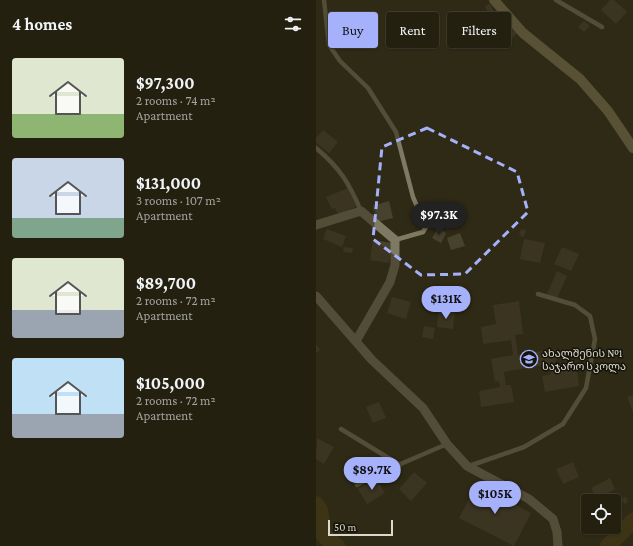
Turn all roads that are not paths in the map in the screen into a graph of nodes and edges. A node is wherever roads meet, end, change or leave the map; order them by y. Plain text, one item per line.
1 (324, 0) edge
2 (494, 0) edge
3 (556, 0) edge
4 (602, 27) dead end
5 (316, 148) edge
6 (633, 148) edge
7 (361, 211) junction
8 (316, 225) edge
9 (395, 240) junction
10 (538, 294) dead end
11 (316, 296) edge
12 (356, 341) junction
13 (341, 429) dead end
14 (447, 444) junction
15 (400, 466) junction
16 (467, 466) junction
17 (357, 485) dead end
18 (558, 546) edge

1 - 9 lane
2 - 6 street
3 - 4 lane
5 - 7 lane
7 - 8 street
7 - 9 street
9 - 12 street
10 - 16 lane
11 - 12 street
12 - 14 street
13 - 15 lane
14 - 15 lane
14 - 16 street
15 - 17 lane
16 - 18 street

